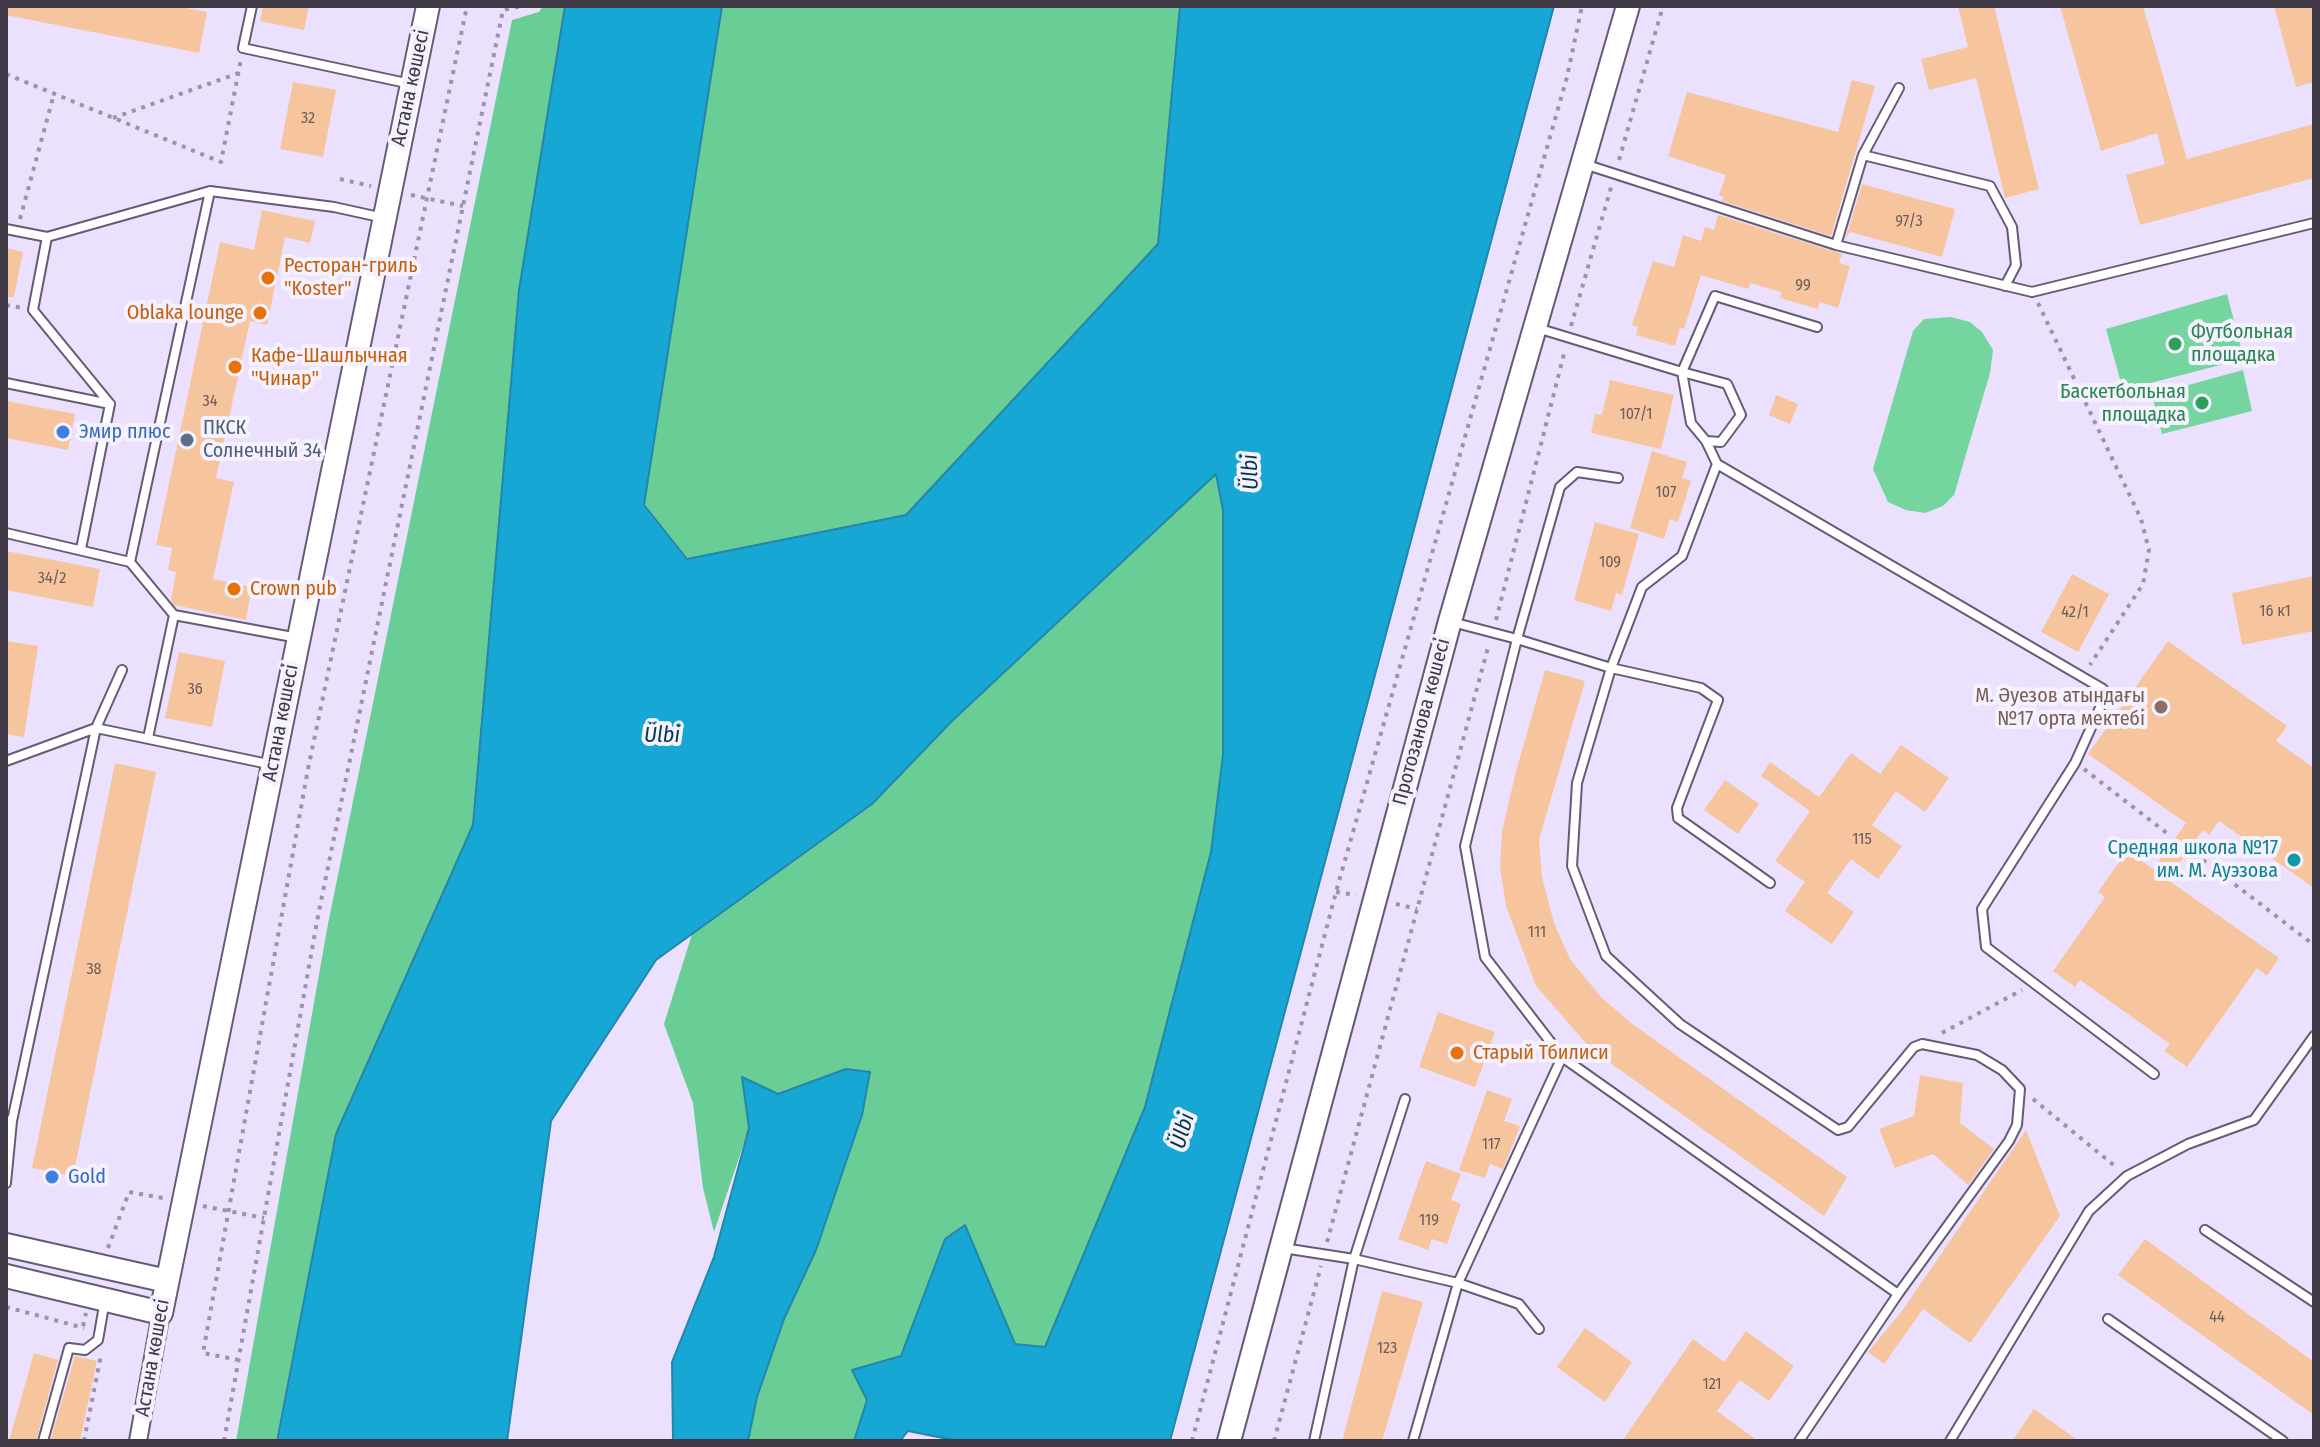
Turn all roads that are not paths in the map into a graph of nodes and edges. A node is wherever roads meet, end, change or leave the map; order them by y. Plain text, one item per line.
1 (251, 6) edge
2 (428, 6) edge
3 (1628, 6) edge
4 (412, 84) junction
5 (1899, 88) dead end
6 (1863, 155) junction
7 (1583, 164) junction
8 (210, 191) junction
9 (385, 218) junction
10 (2314, 223) edge
11 (6, 229) edge
12 (47, 237) junction
13 (1836, 245) junction
14 (2005, 286) junction
15 (1535, 327) junction
16 (1817, 327) dead end
17 (1682, 372) junction
18 (6, 383) edge
19 (110, 404) junction
20 (1706, 441) junction
21 (1717, 464) junction
22 (1618, 478) dead end
23 (6, 533) edge
24 (81, 549) junction
25 (130, 562) junction
26 (174, 615) junction
27 (1450, 621) junction
28 (299, 638) junction
29 (1517, 639) junction
30 (1611, 668) junction
31 (122, 670) dead end
32 (96, 728) junction
33 (148, 738) junction
34 (6, 761) edge
35 (273, 765) junction
36 (1770, 883) dead end
37 (2314, 1036) edge
38 (1562, 1057) junction
39 (2154, 1074) dead end
40 (1405, 1099) dead end
41 (9, 1121) edge
42 (6, 1183) edge
43 (2205, 1230) dead end
44 (6, 1245) edge
45 (1280, 1248) junction
46 (1354, 1259) junction
47 (6, 1276) edge
48 (167, 1281) junction
49 (1458, 1283) junction
50 (1898, 1294) junction
51 (98, 1298) junction
52 (2314, 1302) edge
53 (161, 1313) junction
54 (2108, 1319) dead end
55 (1539, 1329) dead end
56 (43, 1441) edge
57 (138, 1441) edge
58 (1229, 1441) edge
59 (1314, 1441) edge
60 (1413, 1441) edge
61 (1799, 1441) edge
62 (1950, 1441) edge
63 (2283, 1441) edge

1 - 4 lane
2 - 4 main road, Астана көшесі
3 - 7 main road, Протозанова көшесі
4 - 9 main road, Астана көшесі
5 - 6 lane
6 - 13 lane
6 - 14 lane
7 - 13 lane
7 - 15 main road, Протозанова көшесі
8 - 9 lane
8 - 12 lane
8 - 25 lane
9 - 28 main road, Астана көшесі
10 - 14 lane
11 - 12 lane
12 - 19 lane
13 - 14 lane
15 - 17 lane
15 - 27 main road, Протозанова көшесі
16 - 17 lane
17 - 20 lane
17 - 20 lane
18 - 19 lane
19 - 24 lane
20 - 21 lane
21 - 30 lane
21 - 39 lane
22 - 29 lane
23 - 24 lane
24 - 25 lane
25 - 26 lane
26 - 28 lane
26 - 33 lane
27 - 29 lane
27 - 45 main road, Протозанова көшесі
28 - 35 main road, Астана көшесі
29 - 30 lane
29 - 38 lane
30 - 36 lane
30 - 50 lane
31 - 32 lane
32 - 33 lane
32 - 34 lane
32 - 41 lane
33 - 35 lane
35 - 48 main road, Астана көшесі
37 - 62 lane
38 - 49 lane
38 - 50 lane
40 - 46 lane
41 - 42 lane
43 - 52 lane
44 - 48 main road
45 - 46 lane
45 - 58 main road, Протозанова көшесі
46 - 49 lane
46 - 59 lane
47 - 51 main road
48 - 53 main road, Астана көшесі
49 - 55 lane
49 - 60 lane
50 - 61 lane
51 - 53 main road
51 - 56 lane
53 - 57 street, Астана көшесі
54 - 63 lane

